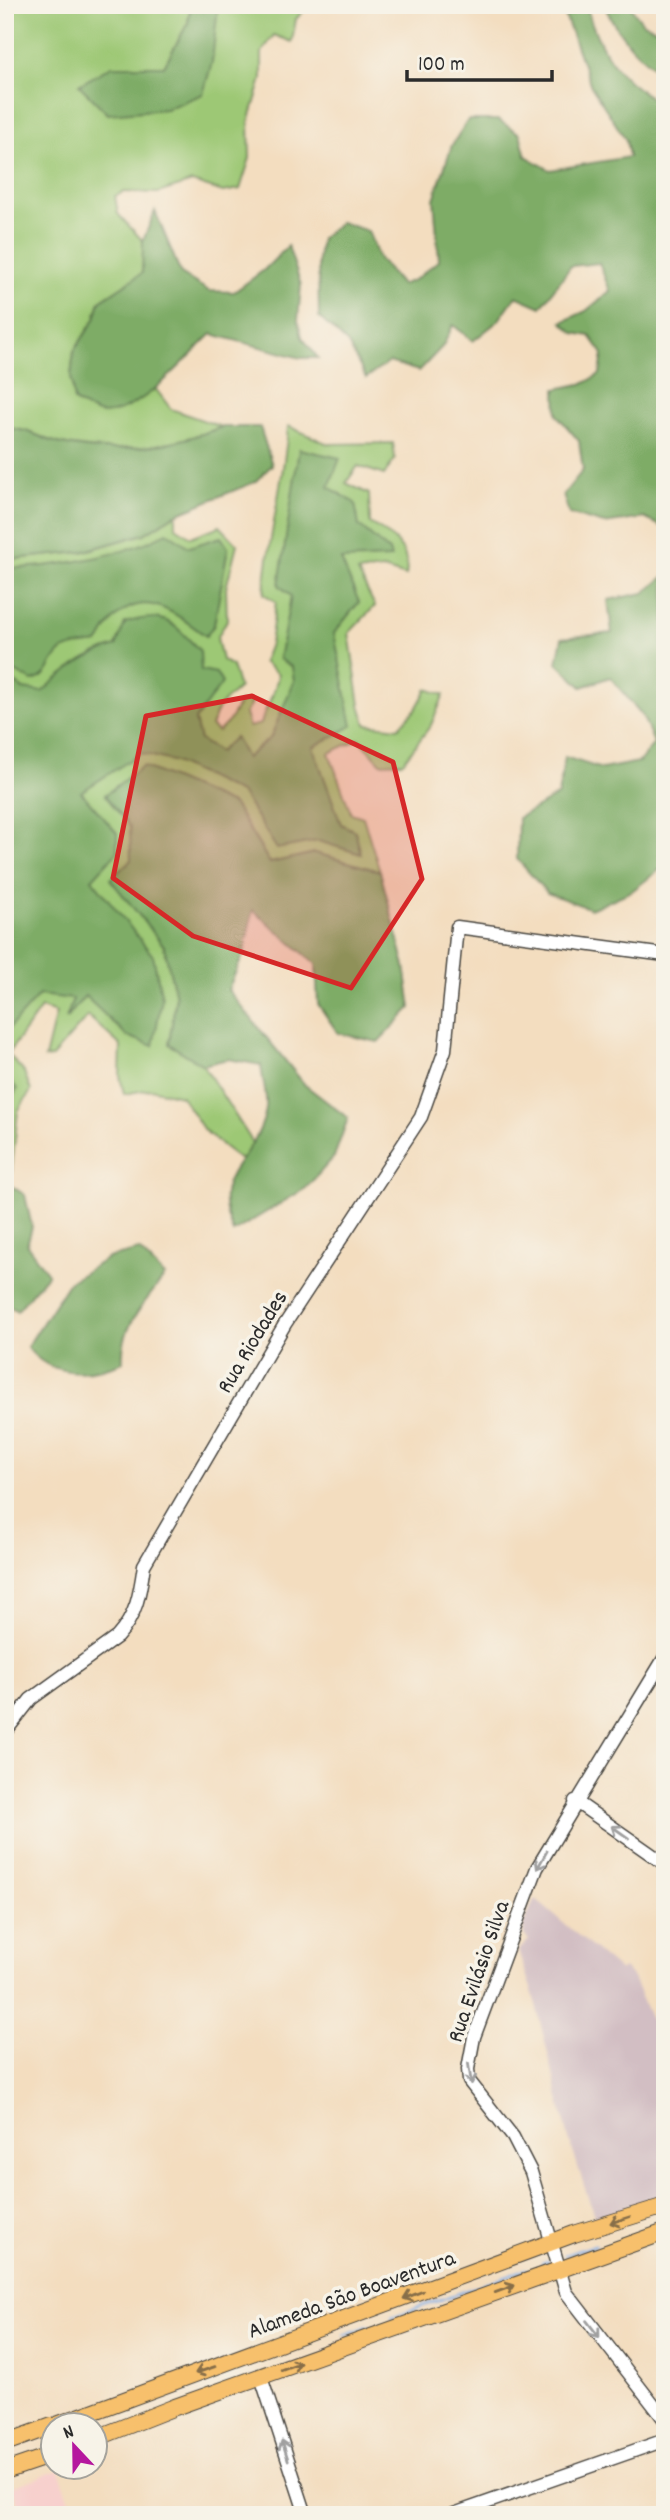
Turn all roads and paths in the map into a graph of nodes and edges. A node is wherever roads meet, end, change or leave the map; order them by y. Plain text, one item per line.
1 (665, 955) edge
2 (665, 1657) edge
3 (5, 1732) edge
4 (575, 1801) junction
5 (665, 1864) edge
6 (665, 2206) edge
7 (665, 2232) edge
8 (552, 2243) junction
9 (559, 2271) junction
10 (261, 2376) junction
11 (91, 2412) edge
12 (665, 2420) edge
13 (38, 2431) edge
14 (108, 2434) edge
15 (665, 2440) edge
16 (5, 2443) edge
17 (38, 2460) edge
18 (5, 2471) edge
19 (306, 2515) edge
20 (452, 2515) edge

1 - 3 street, Rua Riodades
2 - 4 street, Rua Evilásio Silva
5 -> 4 street
4 -> 8 street, Rua Evilásio Silva
6 -> 8 highway, Alameda São Boaventura
7 - 9 highway, Alameda São Boaventura
8 - 9 street, Rua Evilásio Silva
8 -> 11 highway, Alameda São Boaventura
10 -> 9 highway, Alameda São Boaventura
9 -> 12 street, Rua Evilásio Silva
10 - 14 highway, Alameda São Boaventura
19 -> 10 street
13 - 16 highway, Alameda São Boaventura
15 - 20 street
17 - 18 highway

